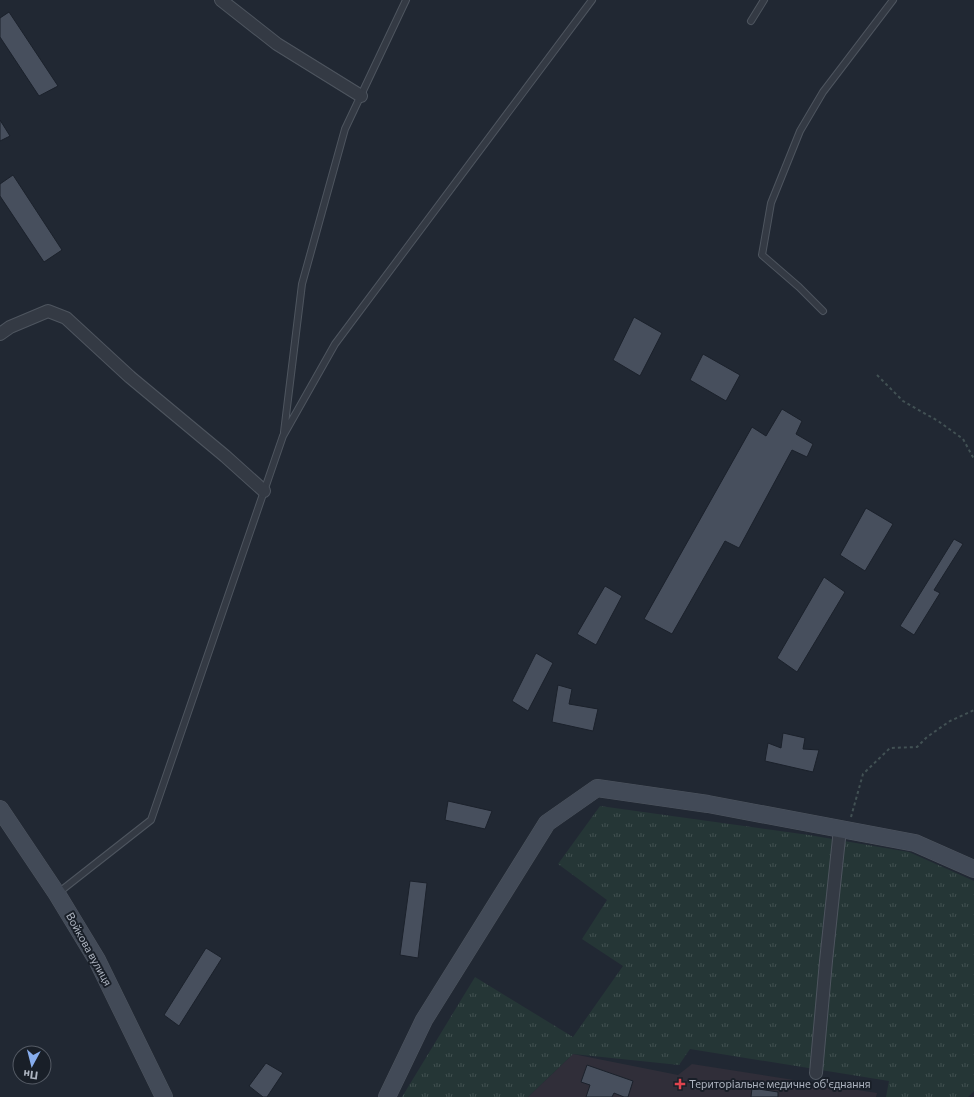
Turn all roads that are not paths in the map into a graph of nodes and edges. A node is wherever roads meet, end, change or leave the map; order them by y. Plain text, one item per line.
1 (221, 0) edge
2 (406, 0) edge
3 (592, 0) edge
4 (764, 0) edge
5 (893, 0) edge
6 (751, 21) dead end
7 (361, 96) junction
8 (823, 311) dead end
9 (0, 334) edge
10 (283, 436) junction
11 (264, 491) junction
12 (0, 809) edge
13 (844, 830) junction
14 (974, 869) edge
15 (57, 894) junction
16 (816, 1073) dead end
17 (164, 1097) edge
18 (388, 1097) edge

1 - 7 street
2 - 7 lane
3 - 10 lane
4 - 6 lane
5 - 8 lane
7 - 10 lane
9 - 11 street
10 - 11 lane
11 - 15 lane
12 - 15 street, Войкова вулиця
13 - 14 street
13 - 16 street
13 - 18 street
15 - 17 street, Войкова вулиця

